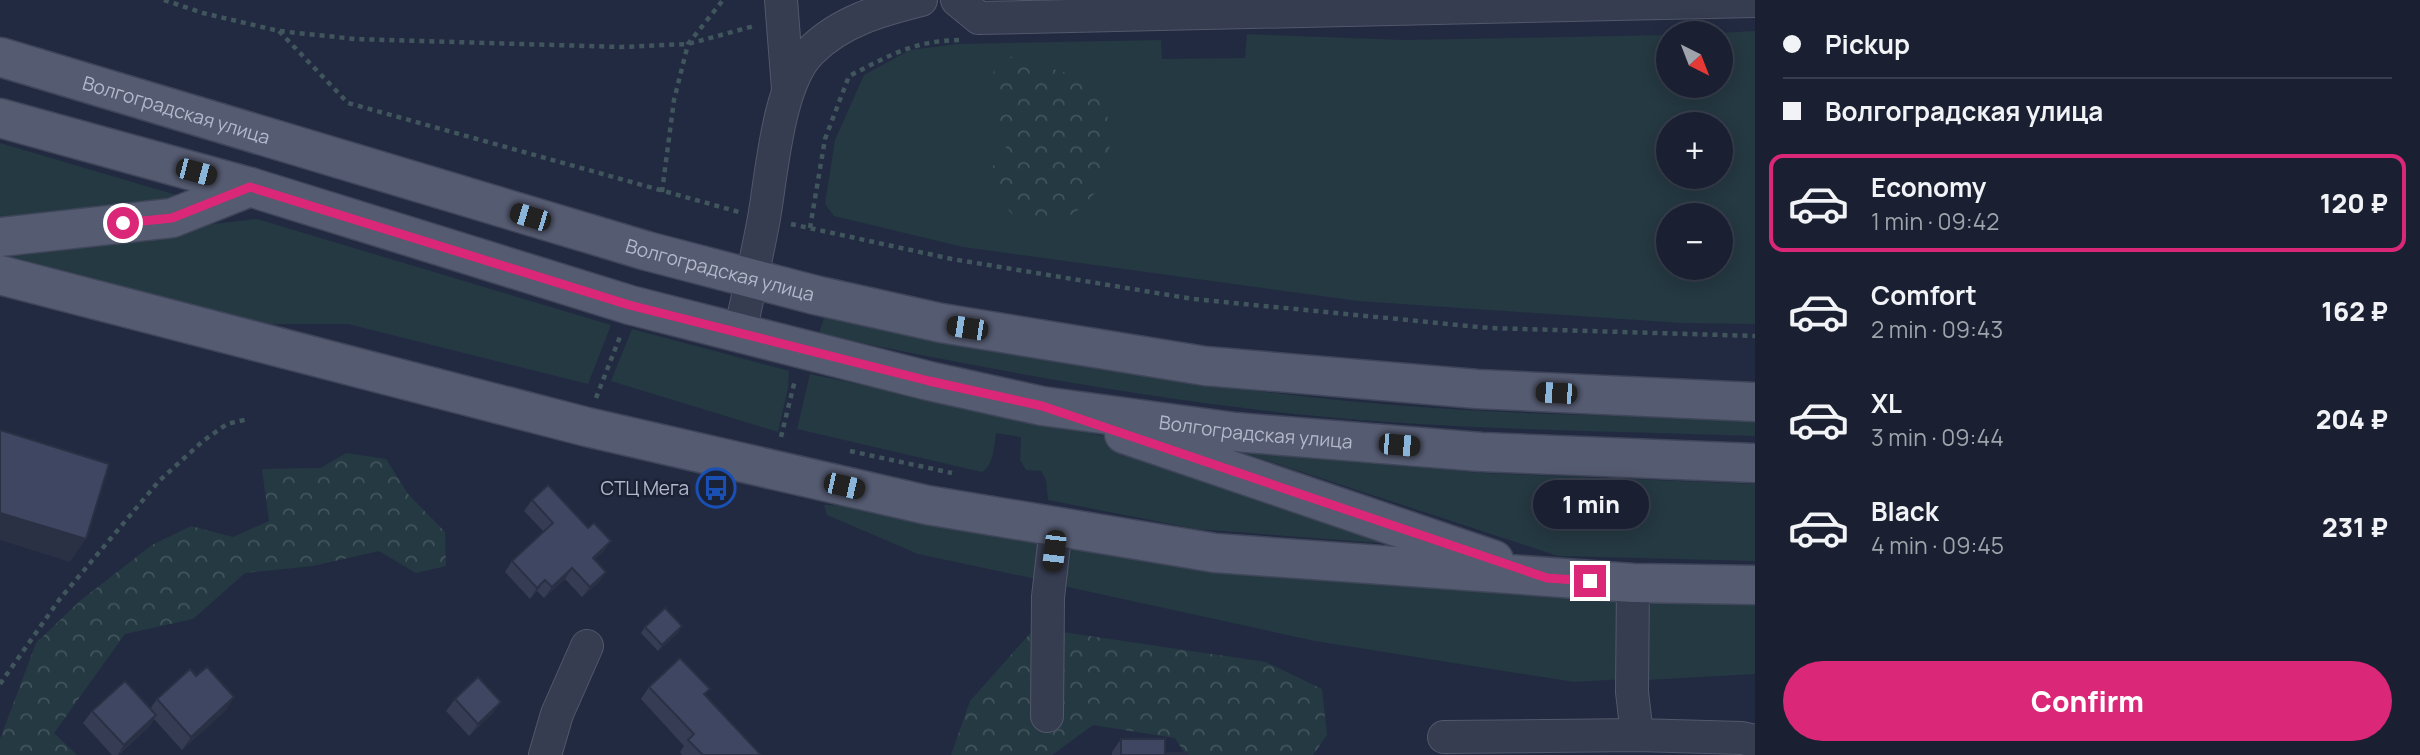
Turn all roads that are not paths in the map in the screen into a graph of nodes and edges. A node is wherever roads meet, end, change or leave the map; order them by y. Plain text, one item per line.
1 (921, 0) edge
2 (957, 0) edge
3 (1755, 1) edge
4 (1150, 8) edge
5 (782, 9) edge
6 (0, 57) edge
7 (788, 89) junction
8 (0, 118) edge
9 (250, 187) junction
10 (0, 237) edge
11 (0, 275) edge
12 (752, 279) junction
13 (740, 333) junction
14 (1755, 402) edge
15 (1042, 406) junction
16 (1755, 463) edge
17 (1056, 527) junction
18 (1547, 578) junction
19 (1633, 583) junction
20 (1755, 585) edge
21 (587, 646) dead end
22 (1047, 716) dead end
23 (1637, 735) junction
24 (1444, 737) dead end
25 (1755, 741) edge
26 (545, 755) edge

1 - 7 street
2 - 4 street
3 - 4 street
5 - 7 street
6 - 12 main road, Волгоградская улица
7 - 12 street
8 - 9 main road, Волгоградская улица
9 - 10 main road
9 - 13 main road, Волгоградская улица
11 - 17 main road
12 - 13 street
12 - 14 main road, Волгоградская улица
13 - 15 main road, Волгоградская улица
15 - 16 main road, Волгоградская улица
15 - 18 main road
17 - 18 main road
17 - 22 street
18 - 19 main road
19 - 20 main road
19 - 23 street
21 - 26 street
23 - 24 street
23 - 25 street

